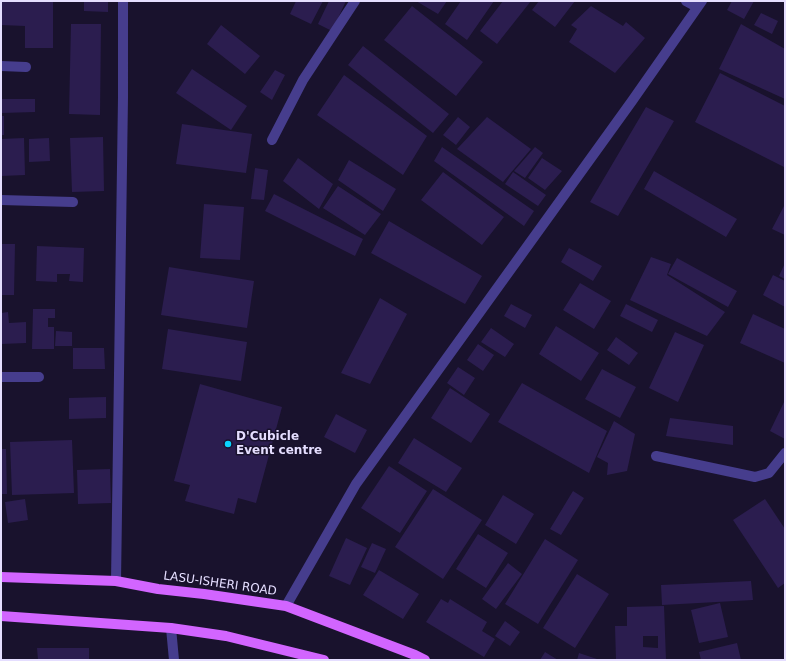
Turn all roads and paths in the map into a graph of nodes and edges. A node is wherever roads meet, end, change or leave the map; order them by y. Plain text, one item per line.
1 (123, 1) edge
2 (355, 1) edge
3 (686, 1) edge
4 (700, 4) edge
5 (1, 66) edge
6 (26, 67) dead end
7 (272, 140) dead end
8 (1, 200) edge
9 (73, 202) dead end
10 (1, 377) edge
11 (39, 377) dead end
12 (785, 453) edge
13 (656, 456) dead end
14 (1, 577) edge
15 (116, 581) junction
16 (286, 606) junction
17 (1, 616) edge
18 (171, 628) junction
19 (174, 660) edge
20 (324, 660) edge
21 (425, 660) edge

1 - 15 street
2 - 7 street
3 - 4 street
4 - 16 street
5 - 6 street
8 - 9 street
10 - 11 street
12 - 13 street
14 - 15 main road, LASU-ISHERI ROAD
15 - 16 main road, LASU-ISHERI ROAD
16 - 21 main road, LASU-ISHERI ROAD
17 - 18 main road
18 - 19 street
18 - 20 main road

